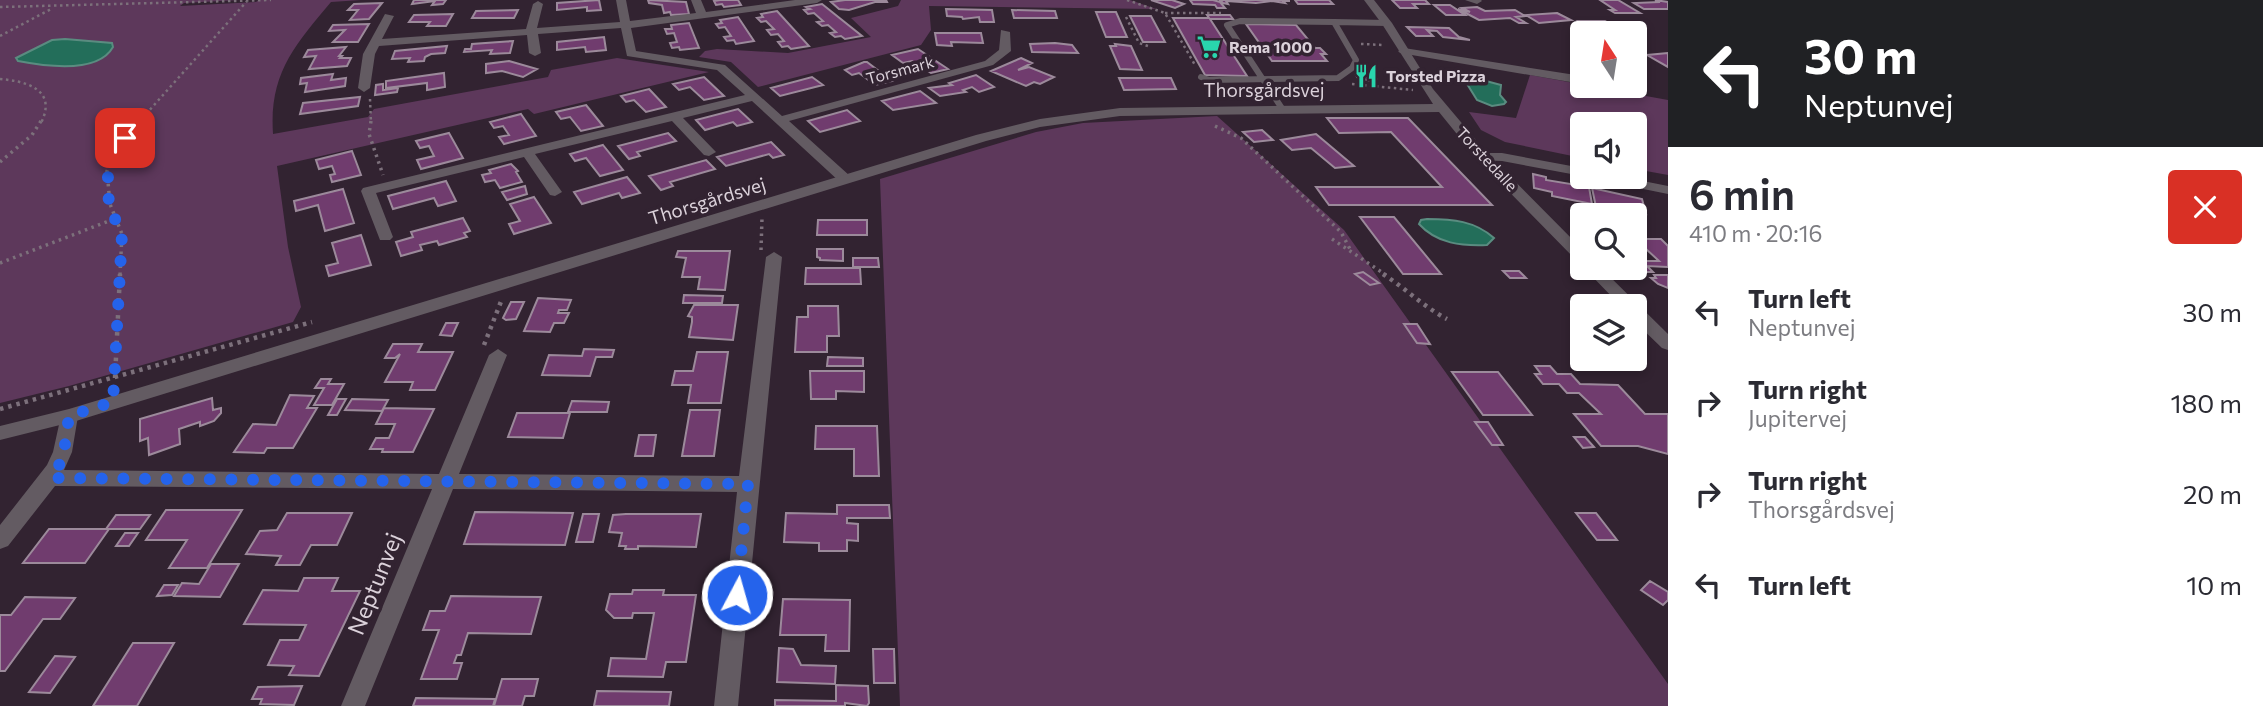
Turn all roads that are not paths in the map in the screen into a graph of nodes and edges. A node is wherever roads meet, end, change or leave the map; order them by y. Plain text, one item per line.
1 (621, 0) edge
2 (696, 0) edge
3 (817, 0) edge
4 (1369, 0) edge
5 (1470, 0) edge
6 (1476, 1) edge
7 (538, 4) dead end
8 (389, 16) dead end
9 (703, 17) junction
10 (1334, 22) junction
11 (1387, 23) junction
12 (626, 25) junction
13 (530, 32) junction
14 (1005, 32) dead end
15 (377, 43) junction
16 (1403, 48) junction
17 (535, 53) dead end
18 (1201, 76) road end
19 (1570, 78) edge
20 (1263, 80) junction
21 (364, 88) road end
22 (754, 97) junction
23 (1441, 108) junction
24 (1283, 110) junction
25 (674, 116) junction
26 (780, 120) junction
27 (526, 151) junction
28 (709, 152) dead end
29 (1483, 157) junction
30 (1570, 170) edge
31 (845, 179) junction
32 (1647, 186) edge
33 (1668, 190) edge
34 (555, 192) dead end
35 (385, 237) dead end
36 (1570, 246) edge
37 (774, 257) road end
38 (1604, 280) edge
39 (1618, 294) edge
40 (1647, 324) edge
41 (1668, 344) edge
42 (498, 355) road end
43 (69, 416) junction
44 (0, 433) edge
45 (52, 478) junction
46 (446, 481) junction
47 (748, 484) junction
48 (0, 540) edge
49 (353, 706) edge
50 (726, 706) edge

1 - 12 street
2 - 9 street
3 - 9 street
4 - 11 street, Torstedalle
5 - 6 street
7 - 13 street
8 - 15 street
9 - 12 street
10 - 11 lane
10 - 20 lane
10 - 20 lane
11 - 16 street, Torstedalle
12 - 13 street
12 - 22 street
13 - 15 street
13 - 17 street
14 - 26 street, Torsmark
15 - 21 street
16 - 19 street
16 - 23 street, Torstedalle
18 - 20 lane
20 - 24 lane
22 - 25 street
22 - 26 street
23 - 24 street, Thorsgårdsvej
23 - 29 street, Torstedalle
24 - 31 street, Thorsgårdsvej
25 - 27 street
25 - 28 street
26 - 31 street
27 - 34 street
27 - 35 street
29 - 30 street
29 - 36 street, Torstedalle
31 - 43 street, Thorsgårdsvej
32 - 33 street
37 - 47 street
38 - 39 street
40 - 41 street
42 - 46 street, Neptunvej
43 - 44 street, Thorsgårdsvej
43 - 45 street
45 - 46 street
45 - 48 street
46 - 47 street
46 - 49 street, Neptunvej
47 - 50 street

